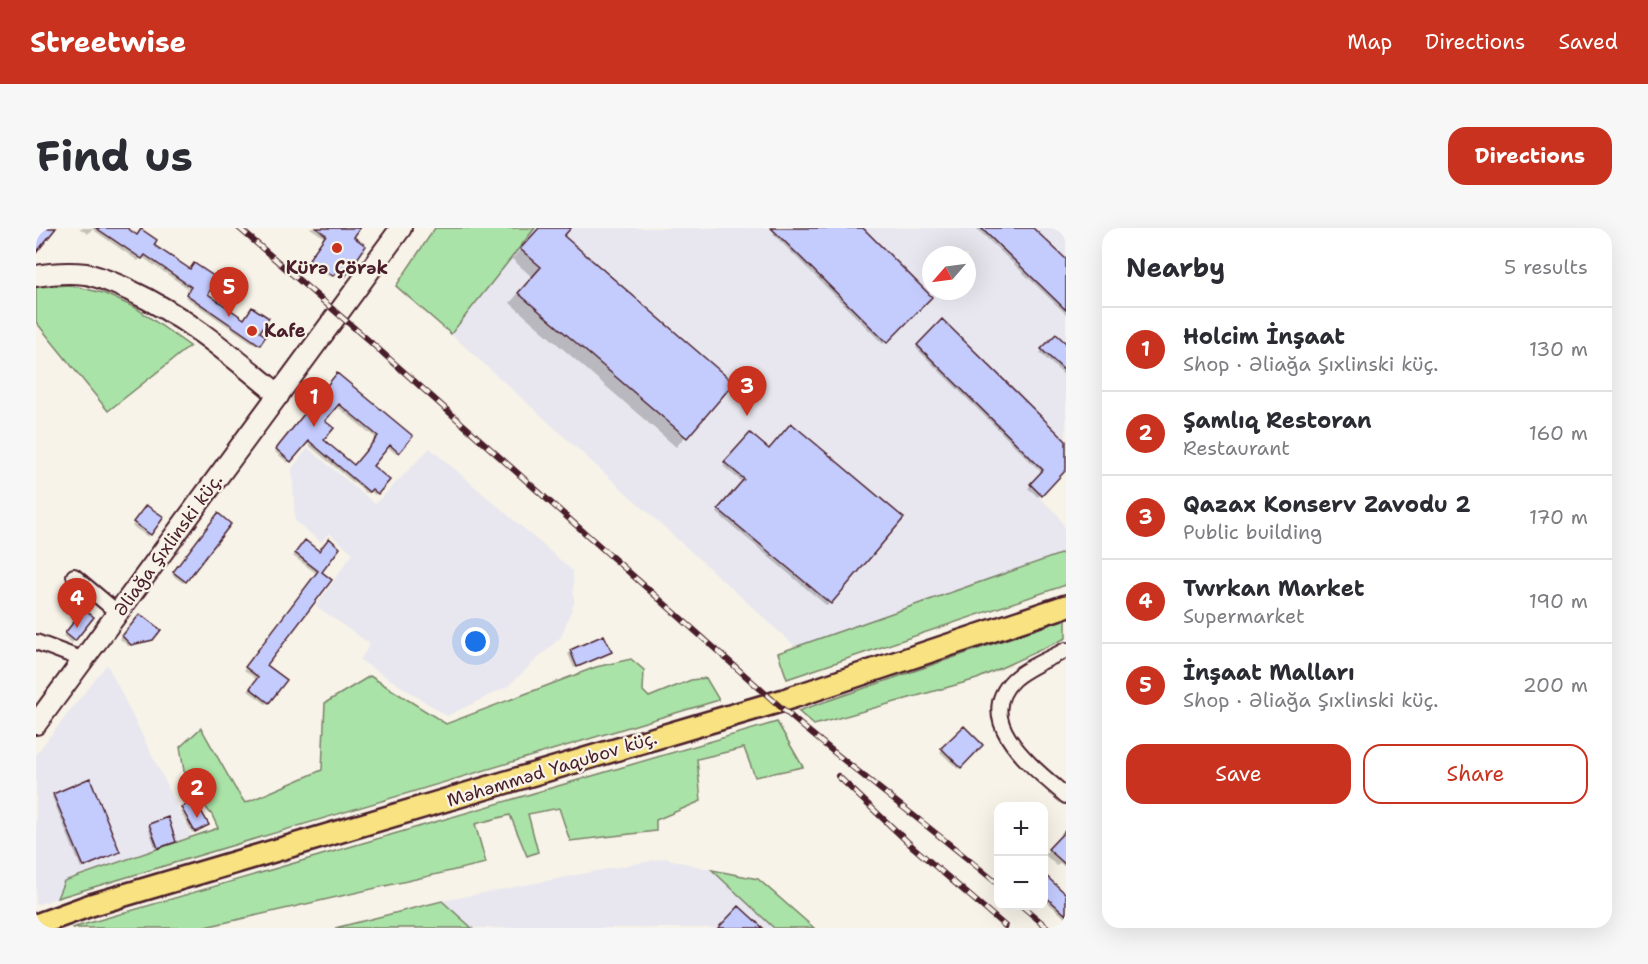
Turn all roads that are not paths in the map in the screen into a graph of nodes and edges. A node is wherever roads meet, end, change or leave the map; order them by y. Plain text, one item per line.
1 (402, 228) edge
2 (36, 276) edge
3 (279, 395) junction
4 (74, 576) dead end
5 (1066, 606) edge
6 (118, 613) junction
7 (36, 642) edge
8 (1066, 650) edge
9 (84, 660) junction
10 (36, 724) edge
11 (1066, 796) edge
12 (36, 925) edge

1 - 3 main road, Əliağa Şıxlinski küç.
2 - 3 main road
3 - 6 main road, Əliağa Şıxlinski küç.
4 - 6 street
5 - 12 main road, Məhəmməd Yaqubov küç.
6 - 9 main road, Əliağa Şıxlinski küç.
7 - 9 street
8 - 11 street
9 - 10 main road, Əliağa Şıxlinski küç.

